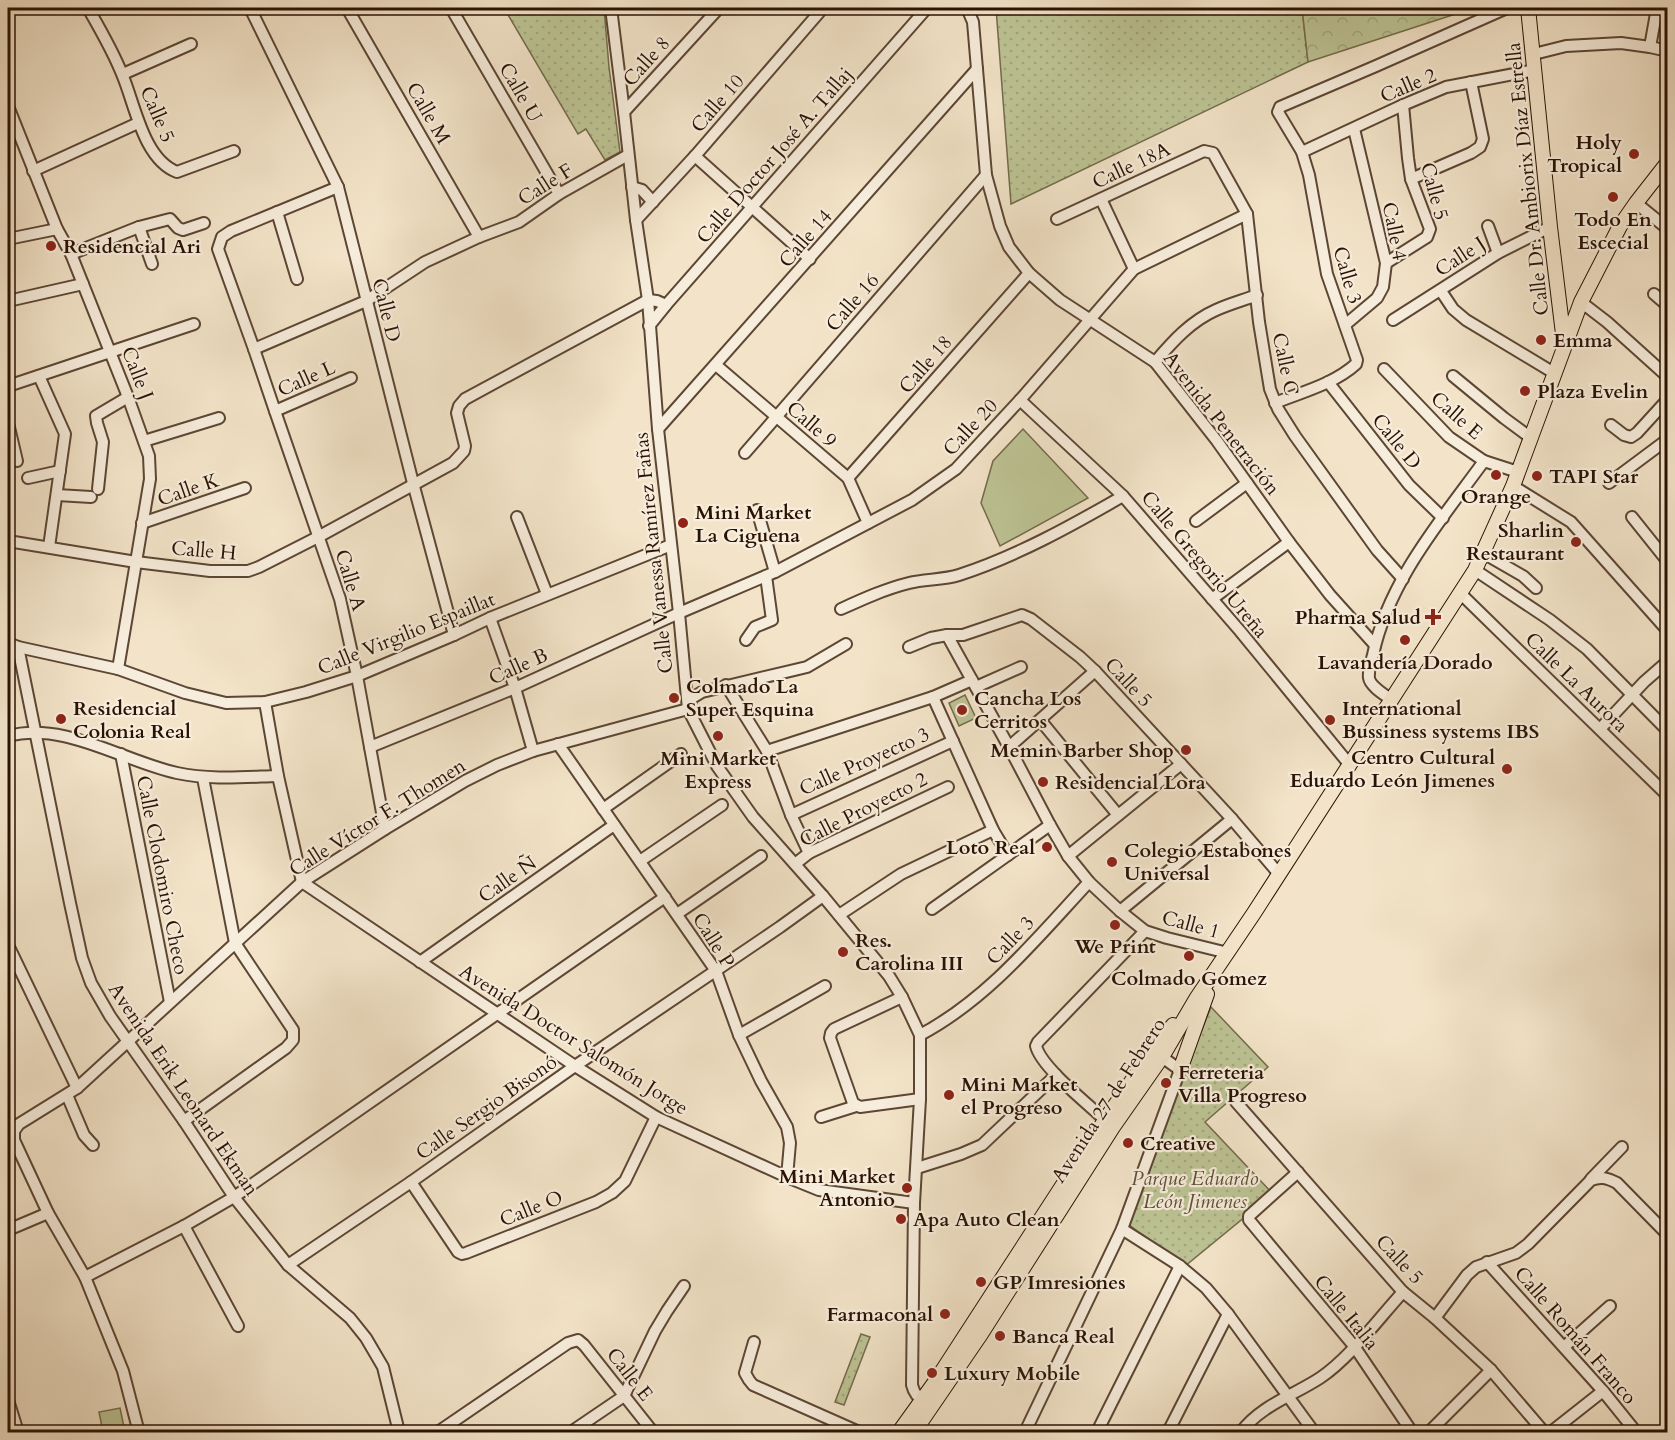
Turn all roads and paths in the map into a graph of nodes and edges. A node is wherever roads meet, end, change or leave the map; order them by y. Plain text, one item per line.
1 (88, 8) edge
2 (250, 8) edge
3 (347, 8) edge
4 (451, 8) edge
5 (611, 8) edge
6 (719, 8) edge
7 (823, 8) edge
8 (927, 8) edge
9 (967, 8) edge
10 (1507, 8) edge
11 (1528, 8) edge
12 (1657, 8) edge
13 (191, 44) dead end
14 (1650, 47) junction
15 (1668, 51) edge
16 (1534, 54) junction
17 (977, 69) junction
18 (1535, 70) junction
19 (123, 74) junction
20 (1471, 82) junction
21 (1403, 105) junction
22 (8, 106) edge
23 (624, 112) junction
24 (138, 123) junction
25 (1354, 129) junction
26 (234, 151) dead end
27 (1302, 152) junction
28 (628, 155) junction
29 (695, 156) junction
30 (1217, 160) joint
31 (1668, 162) edge
32 (33, 171) junction
33 (986, 175) junction
34 (1411, 179) junction
35 (338, 188) junction
36 (632, 188) junction
37 (559, 194) junction
38 (1101, 199) junction
39 (653, 202) junction
40 (1636, 203) junction
41 (753, 208) junction
42 (277, 212) junction
43 (1247, 214) junction
44 (1057, 219) dead end
45 (636, 220) junction
46 (204, 223) dead end
47 (1488, 226) dead end
48 (139, 227) junction
49 (1550, 227) junction
50 (57, 229) junction
51 (1668, 229) edge
52 (479, 237) junction
53 (8, 239) edge
54 (1498, 253) junction
55 (71, 254) junction
56 (810, 259) junction
57 (1386, 263) junction
58 (152, 264) dead end
59 (1134, 269) junction
60 (1029, 273) junction
61 (297, 279) dead end
62 (83, 284) junction
63 (1441, 291) junction
64 (1654, 294) dead end
65 (1257, 295) junction
66 (648, 300) junction
67 (8, 301) edge
68 (366, 301) junction
69 (1581, 302) junction
70 (666, 305) junction
71 (1668, 306) edge
72 (1393, 320) dead end
73 (1090, 321) junction
74 (194, 324) dead end
75 (1345, 325) junction
76 (649, 326) junction
77 (1565, 346) junction
78 (254, 349) junction
79 (111, 352) junction
80 (1155, 362) junction
81 (716, 365) junction
82 (1384, 369) dead end
83 (1554, 373) junction
84 (39, 376) junction
85 (1453, 376) dead end
86 (1668, 377) edge
87 (351, 378) dead end
88 (1328, 382) junction
89 (8, 386) edge
90 (128, 397) junction
91 (1668, 399) edge
92 (1020, 400) junction
93 (1275, 403) junction
94 (274, 411) junction
95 (777, 417) junction
96 (219, 418) dead end
97 (8, 423) edge
98 (1611, 425) dead end
99 (658, 429) junction
100 (1531, 438) junction
101 (1668, 439) edge
102 (144, 441) junction
103 (745, 453) dead end
104 (17, 461) dead end
105 (1484, 461) junction
106 (60, 471) junction
107 (1518, 472) junction
108 (28, 478) dead end
109 (848, 478) junction
110 (413, 483) junction
111 (1247, 483) junction
112 (1609, 483) dead end
113 (1513, 486) junction
114 (245, 488) dead end
115 (57, 495) junction
116 (1123, 496) junction
117 (757, 510) dead end
118 (517, 517) dead end
119 (1632, 517) dead end
120 (1443, 518) junction
121 (1196, 521) dead end
122 (142, 523) junction
123 (868, 523) junction
124 (318, 537) junction
125 (8, 541) edge
126 (1289, 542) junction
127 (671, 545) junction
128 (49, 548) junction
129 (1483, 553) junction
130 (136, 561) junction
131 (1668, 562) edge
132 (1475, 570) junction
133 (770, 574) junction
134 (1403, 579) junction
135 (1536, 588) dead end
136 (1460, 593) junction
137 (547, 594) junction
138 (1212, 599) junction
139 (841, 609) dead end
140 (679, 613) junction
141 (490, 618) junction
142 (1668, 631) edge
143 (454, 635) junction
144 (947, 635) junction
145 (746, 640) dead end
146 (8, 643) edge
147 (846, 644) dead end
148 (1375, 645) junction
149 (18, 647) junction
150 (909, 647) dead end
151 (1668, 661) edge
152 (1021, 667) dead end
153 (118, 669) junction
154 (1095, 671) junction
155 (357, 676) junction
156 (974, 684) junction
157 (726, 685) junction
158 (515, 688) junction
159 (1632, 696) junction
160 (933, 697) junction
161 (1392, 700) junction
162 (265, 702) junction
163 (688, 709) junction
164 (1041, 721) junction
165 (1600, 729) junction
166 (1668, 731) edge
167 (35, 732) junction
168 (8, 736) edge
169 (953, 741) junction
170 (558, 744) junction
171 (370, 747) junction
172 (1009, 747) junction
173 (533, 751) junction
174 (767, 751) junction
175 (121, 754) junction
176 (681, 754) dead end
177 (1181, 764) junction
178 (1349, 764) junction
179 (278, 776) junction
180 (203, 778) junction
181 (948, 786) dead end
182 (1668, 796) edge
183 (722, 805) dead end
184 (603, 809) junction
185 (791, 815) junction
186 (1118, 816) junction
187 (1232, 819) junction
188 (614, 825) junction
189 (1050, 825) junction
190 (385, 829) junction
191 (993, 830) junction
192 (808, 853) junction
193 (1008, 855) junction
194 (761, 856) dead end
195 (1068, 856) junction
196 (640, 861) junction
197 (795, 864) junction
198 (1279, 874) junction
199 (302, 882) junction
200 (1089, 882) junction
201 (823, 896) junction
202 (664, 897) junction
203 (932, 909) dead end
204 (1120, 911) junction
205 (677, 914) junction
206 (839, 915) junction
207 (1145, 931) junction
208 (235, 944) junction
209 (8, 945) edge
210 (1228, 953) junction
211 (420, 962) junction
212 (716, 971) junction
213 (1215, 972) junction
214 (825, 986) dead end
215 (902, 997) junction
216 (170, 1002) junction
217 (498, 1014) junction
218 (739, 1035) junction
219 (920, 1035) junction
220 (128, 1042) junction
221 (1157, 1054) junction
222 (575, 1066) junction
223 (1180, 1070) junction
224 (1056, 1075) junction
225 (77, 1088) junction
226 (67, 1095) junction
227 (920, 1099) junction
228 (1236, 1102) dead end
229 (856, 1106) junction
230 (656, 1117) junction
231 (821, 1117) dead end
232 (1105, 1120) junction
233 (184, 1121) junction
234 (93, 1145) dead end
235 (1622, 1147) dead end
236 (917, 1168) junction
237 (1298, 1172) junction
238 (787, 1177) junction
239 (1595, 1178) junction
240 (411, 1182) junction
241 (234, 1197) junction
242 (914, 1203) junction
243 (48, 1213) junction
244 (184, 1226) junction
245 (1122, 1229) junction
246 (8, 1230) edge
247 (1668, 1235) edge
248 (1487, 1262) junction
249 (288, 1265) junction
250 (1180, 1266) junction
251 (85, 1277) junction
252 (684, 1286) dead end
253 (1403, 1292) junction
254 (1610, 1306) dead end
255 (1228, 1314) junction
256 (1436, 1318) junction
257 (238, 1326) dead end
258 (754, 1342) dead end
259 (1354, 1346) junction
260 (1564, 1347) junction
261 (1491, 1371) junction
262 (1604, 1392) junction
263 (1287, 1395) junction
264 (624, 1396) junction
265 (8, 1400) edge
266 (926, 1405) junction
267 (18, 1432) edge
268 (136, 1432) edge
269 (399, 1432) edge
270 (438, 1432) edge
271 (571, 1432) edge
272 (653, 1432) edge
273 (859, 1432) edge
274 (899, 1432) edge
275 (914, 1432) edge
276 (1024, 1432) edge
277 (1097, 1432) edge
278 (1168, 1432) edge
279 (1241, 1432) edge
280 (1314, 1432) edge
281 (1412, 1432) edge
282 (1429, 1432) edge
283 (1544, 1432) edge
284 (1551, 1432) edge
285 (1636, 1432) edge

1 - 19 street, Calle 5
2 - 35 street, Calle D
3 - 52 street, Calle M
4 - 37 street, Calle U
5 - 23 street, Calle Vanessa Ramírez Fañas
6 - 23 street, Calle 8
7 - 29 street, Calle 10
8 - 41 street, Calle Doctor José A. Tallaj
9 - 17 street, Avenida Penetración
10 - 27 street, Calle 3
11 - 16 main road, Calle Dr. Ambiorix Díaz Estrella
12 - 14 street
13 - 19 street
14 - 15 street
14 - 16 street
16 - 18 main road, Calle Dr. Ambiorix Díaz Estrella
17 - 33 street, Avenida Penetración
17 - 56 street, Calle 14
18 - 20 street, Calle 2
18 - 49 main road, Calle Dr. Ambiorix Díaz Estrella
19 - 24 street, Calle 5
20 - 21 street, Calle 2
20 - 34 street
21 - 25 street, Calle 2
21 - 34 street, Calle 5
22 - 32 street, Calle J
23 - 28 street, Calle Vanessa Ramírez Fañas
24 - 26 street, Calle 5
24 - 32 street
25 - 27 street, Calle 2
25 - 57 street, Calle 4
27 - 75 street, Calle 3
28 - 36 street, Calle Vanessa Ramírez Fañas
28 - 37 street, Calle F
29 - 39 street, Calle 10
29 - 41 street
30 - 38 street, Calle 18A
30 - 43 street, Calle C
31 - 40 main road, Avenida 27 de Febrero
32 - 50 street, Calle J
33 - 60 street, Avenida Penetración
33 - 95 street, Calle 16
34 - 57 street, Calle 5
35 - 42 street
35 - 68 street, Calle D
36 - 39 street
36 - 45 street, Calle Vanessa Ramírez Fañas
37 - 52 street, Calle F
38 - 44 street, Calle 18A
38 - 59 street
39 - 45 street, Calle 10
40 - 51 street
40 - 69 main road, Avenida 27 de Febrero
41 - 56 street
41 - 70 street, Calle Doctor José A. Tallaj
42 - 61 street
42 - 78 street, Calle A
43 - 59 street, Calle 20
43 - 65 street, Calle C
45 - 66 street, Calle Vanessa Ramírez Fañas
46 - 48 street
47 - 54 street
48 - 55 street
48 - 58 street
49 - 54 street, Calle J
49 - 77 main road, Calle Dr. Ambiorix Díaz Estrella
50 - 53 street
50 - 55 street, Calle J
52 - 68 street, Calle F
54 - 63 street, Calle J
55 - 62 street, Calle J
56 - 81 street, Calle 14
57 - 75 street, Calle 4
59 - 73 street, Calle 20
60 - 73 street, Avenida Penetración
60 - 109 street, Calle 18
62 - 67 street
62 - 79 street, Calle J
63 - 72 street, Calle J
63 - 83 street
64 - 71 street
65 - 80 street
65 - 93 street, Calle C
66 - 70 street
66 - 76 street, Calle Vanessa Ramírez Fañas
66 - 110 street, Calle H
68 - 78 street
68 - 110 street, Calle D
69 - 77 main road, Avenida 27 de Febrero
69 - 86 street
70 - 76 street, Calle Doctor José A. Tallaj
73 - 80 street, Avenida Penetración
73 - 92 street, Calle 20
74 - 79 street
75 - 88 street, Calle 3
76 - 99 street, Calle Vanessa Ramírez Fañas
77 - 83 main road, Avenida 27 de Febrero
78 - 94 street, Calle A
79 - 84 street
79 - 90 street, Calle J
80 - 111 street, Avenida Penetración
81 - 95 street, Calle 9
81 - 99 street, Calle 14
82 - 105 street, Calle E
83 - 100 main road, Avenida 27 de Febrero
84 - 89 street
84 - 106 street
85 - 100 street
87 - 94 street, Calle L
88 - 93 street, Calle 3
88 - 120 street, Calle D
90 - 102 street, Calle J
90 - 115 street
91 - 98 street
92 - 116 street, Calle Gregorio Ureña
92 - 123 street, Calle 20
93 - 134 street, Calle C
94 - 124 street, Calle A
95 - 103 street, Calle 16
95 - 109 street, Calle 9
96 - 102 street
97 - 104 street
99 - 127 street, Calle Vanessa Ramírez Fañas
100 - 107 main road, Avenida 27 de Febrero
101 - 112 street
102 - 122 street, Calle J
105 - 107 street, Calle E
105 - 120 street
106 - 108 street
106 - 115 street
107 - 113 main road, Avenida 27 de Febrero
109 - 123 street, Calle 9
110 - 124 street, Calle H
110 - 143 street, Calle D
111 - 121 street
111 - 126 street, Avenida Penetración
113 - 129 main road, Avenida 27 de Febrero
113 - 142 street
114 - 122 street, Calle K
115 - 128 street
116 - 138 street, Calle Gregorio Ureña
116 - 139 street
117 - 133 street
118 - 137 street
119 - 131 street
120 - 134 street
122 - 130 street, Calle J
123 - 133 street, Calle 20
124 - 130 street, Calle H
124 - 155 street, Calle A
125 - 128 street, Calle H
126 - 138 street
126 - 148 street, Avenida Penetración
127 - 137 street, Calle Virgilio Espaillat
127 - 140 street, Calle Vanessa Ramírez Fañas
128 - 130 street, Calle H
129 - 132 main road, Avenida 27 de Febrero
129 - 135 street
130 - 153 street, Calle J
132 - 136 main road, Avenida 27 de Febrero
132 - 159 street
133 - 140 street, Calle 20
133 - 145 street
134 - 148 street
136 - 161 main road, Avenida 27 de Febrero
136 - 165 street, Calle La Aurora
137 - 141 street, Calle Virgilio Espaillat
138 - 178 street, Calle Gregorio Ureña
140 - 158 street, Calle B
140 - 163 street, Calle Vanessa Ramírez Fañas
141 - 143 street, Calle Virgilio Espaillat
141 - 158 street
143 - 155 street, Calle Virgilio Espaillat
144 - 150 street, Calle 5
144 - 154 street, Calle 5
144 - 156 street, Calle 1
146 - 149 street, Calle Virgilio Espaillat
147 - 157 street
148 - 161 street
149 - 153 street, Calle Virgilio Espaillat
149 - 167 street, Avenida Erik Leonard Ekman
151 - 159 street
152 - 156 street
153 - 162 street, Calle Virgilio Espaillat
154 - 164 street
154 - 177 street, Calle 5
155 - 162 street, Calle Virgilio Espaillat
155 - 171 street, Calle A
156 - 160 street
156 - 172 street, Calle 1
157 - 163 street
157 - 174 street
158 - 171 street, Calle B
158 - 173 street
159 - 165 street
159 - 166 street
160 - 169 street
160 - 174 street
161 - 178 main road, Avenida 27 de Febrero
162 - 179 street
163 - 170 street, Calle Víctor F. Thomen
163 - 197 street, Calle Vanessa Ramírez Fañas
164 - 172 street
164 - 186 street
165 - 182 street, Calle La Aurora
167 - 168 street
167 - 175 street
167 - 220 street, Avenida Erik Leonard Ekman
169 - 185 street, Calle Proyecto 3
169 - 191 street
170 - 173 street, Calle Víctor F. Thomen
170 - 184 street, Calle P
171 - 190 street, Calle A
172 - 189 street, Calle 1
173 - 190 street, Calle Víctor F. Thomen
174 - 185 street
175 - 180 street
175 - 216 street, Calle Clodomiro Checo
176 - 184 street
177 - 186 street
177 - 187 street, Calle 5
178 - 198 main road, Avenida 27 de Febrero
179 - 180 street
179 - 199 street
180 - 208 street
181 - 192 street, Calle Proyecto 2
183 - 196 street
184 - 188 street, Calle P
185 - 192 street
186 - 195 street
187 - 198 street, Calle 5
187 - 204 street
188 - 196 street, Calle P
188 - 211 street, Calle Ñ
189 - 193 street
189 - 195 street, Calle 1
190 - 199 street, Calle Víctor F. Thomen
191 - 193 street
191 - 206 street
192 - 197 street, Calle Proyecto 2
193 - 203 street
194 - 205 street
195 - 200 street, Calle 1
196 - 202 street, Calle P
197 - 201 street, Calle Vanessa Ramírez Fañas
198 - 210 main road, Avenida 27 de Febrero
199 - 208 street, Calle Víctor F. Thomen
199 - 211 street, Avenida Doctor Salomón Jorge
200 - 204 street, Calle 1
200 - 219 street, Calle 3
201 - 206 street, Calle Vanessa Ramírez Fañas
201 - 212 street, Calle Sergio Bisonó
202 - 205 street, Calle P
202 - 217 street
204 - 207 street, Calle 1
205 - 212 street, Calle P
206 - 215 street, Calle Vanessa Ramírez Fañas
207 - 210 street, Calle 1
207 - 224 street
208 - 216 street, Calle Víctor F. Thomen
208 - 233 street
209 - 225 street
210 - 213 main road, Avenida 27 de Febrero
211 - 217 street, Avenida Doctor Salomón Jorge
212 - 218 street, Calle P
212 - 222 street, Calle Sergio Bisonó
213 - 221 main road, Avenida 27 de Febrero
213 - 223 main road
214 - 218 street
215 - 219 street, Calle Vanessa Ramírez Fañas
215 - 229 street
216 - 220 street, Calle Víctor F. Thomen
217 - 222 street, Avenida Doctor Salomón Jorge
217 - 241 street
218 - 238 street, Calle P
219 - 227 street, Calle Vanessa Ramírez Fañas
220 - 225 street, Calle Víctor F. Thomen
220 - 233 street, Avenida Erik Leonard Ekman
221 - 223 street
221 - 232 main road, Avenida 27 de Febrero
221 - 266 main road, Avenida 27 de Febrero
222 - 230 street, Avenida Doctor Salomón Jorge
222 - 240 street, Calle Sergio Bisonó
223 - 245 street
224 - 232 street
224 - 236 street
225 - 226 street, Calle Víctor F. Thomen
226 - 234 street
226 - 243 street, Calle Víctor F. Thomen
227 - 229 street
227 - 236 street, Calle Vanessa Ramírez Fañas
228 - 237 street, Calle 5
229 - 231 street
230 - 238 street, Avenida Doctor Salomón Jorge
230 - 240 street, Calle O
232 - 266 main road, Avenida 27 de Febrero
233 - 241 street, Avenida Erik Leonard Ekman
235 - 239 street
236 - 242 street, Calle Vanessa Ramírez Fañas
237 - 253 street, Calle 5
237 - 259 street, Calle Italia
238 - 242 street, Avenida Doctor Salomón Jorge
239 - 247 street
239 - 248 street
240 - 249 street, Calle Sergio Bisonó
241 - 244 street
241 - 249 street, Avenida Erik Leonard Ekman
242 - 266 street, Calle Vanessa Ramírez Fañas
243 - 246 street
243 - 251 street
244 - 251 street
244 - 257 street
245 - 250 street
245 - 276 street
248 - 256 street
248 - 260 street, Calle Román Franco
249 - 269 street, Avenida Erik Leonard Ekman
250 - 255 street
250 - 277 street
251 - 268 street
252 - 264 street
253 - 256 street, Calle 5
253 - 259 street
254 - 260 street
255 - 263 street
255 - 278 street
256 - 261 street, Calle 5
258 - 273 street
259 - 263 street
259 - 281 street, Calle Italia
260 - 262 street, Calle Román Franco
261 - 282 street
261 - 283 street, Calle 5
262 - 284 street
262 - 285 street, Calle Román Franco
263 - 279 street
263 - 280 street
264 - 270 street, Calle E
264 - 271 street
264 - 272 street, Calle E
265 - 267 street
266 - 274 main road, Avenida 27 de Febrero
266 - 275 main road, Avenida 27 de Febrero

